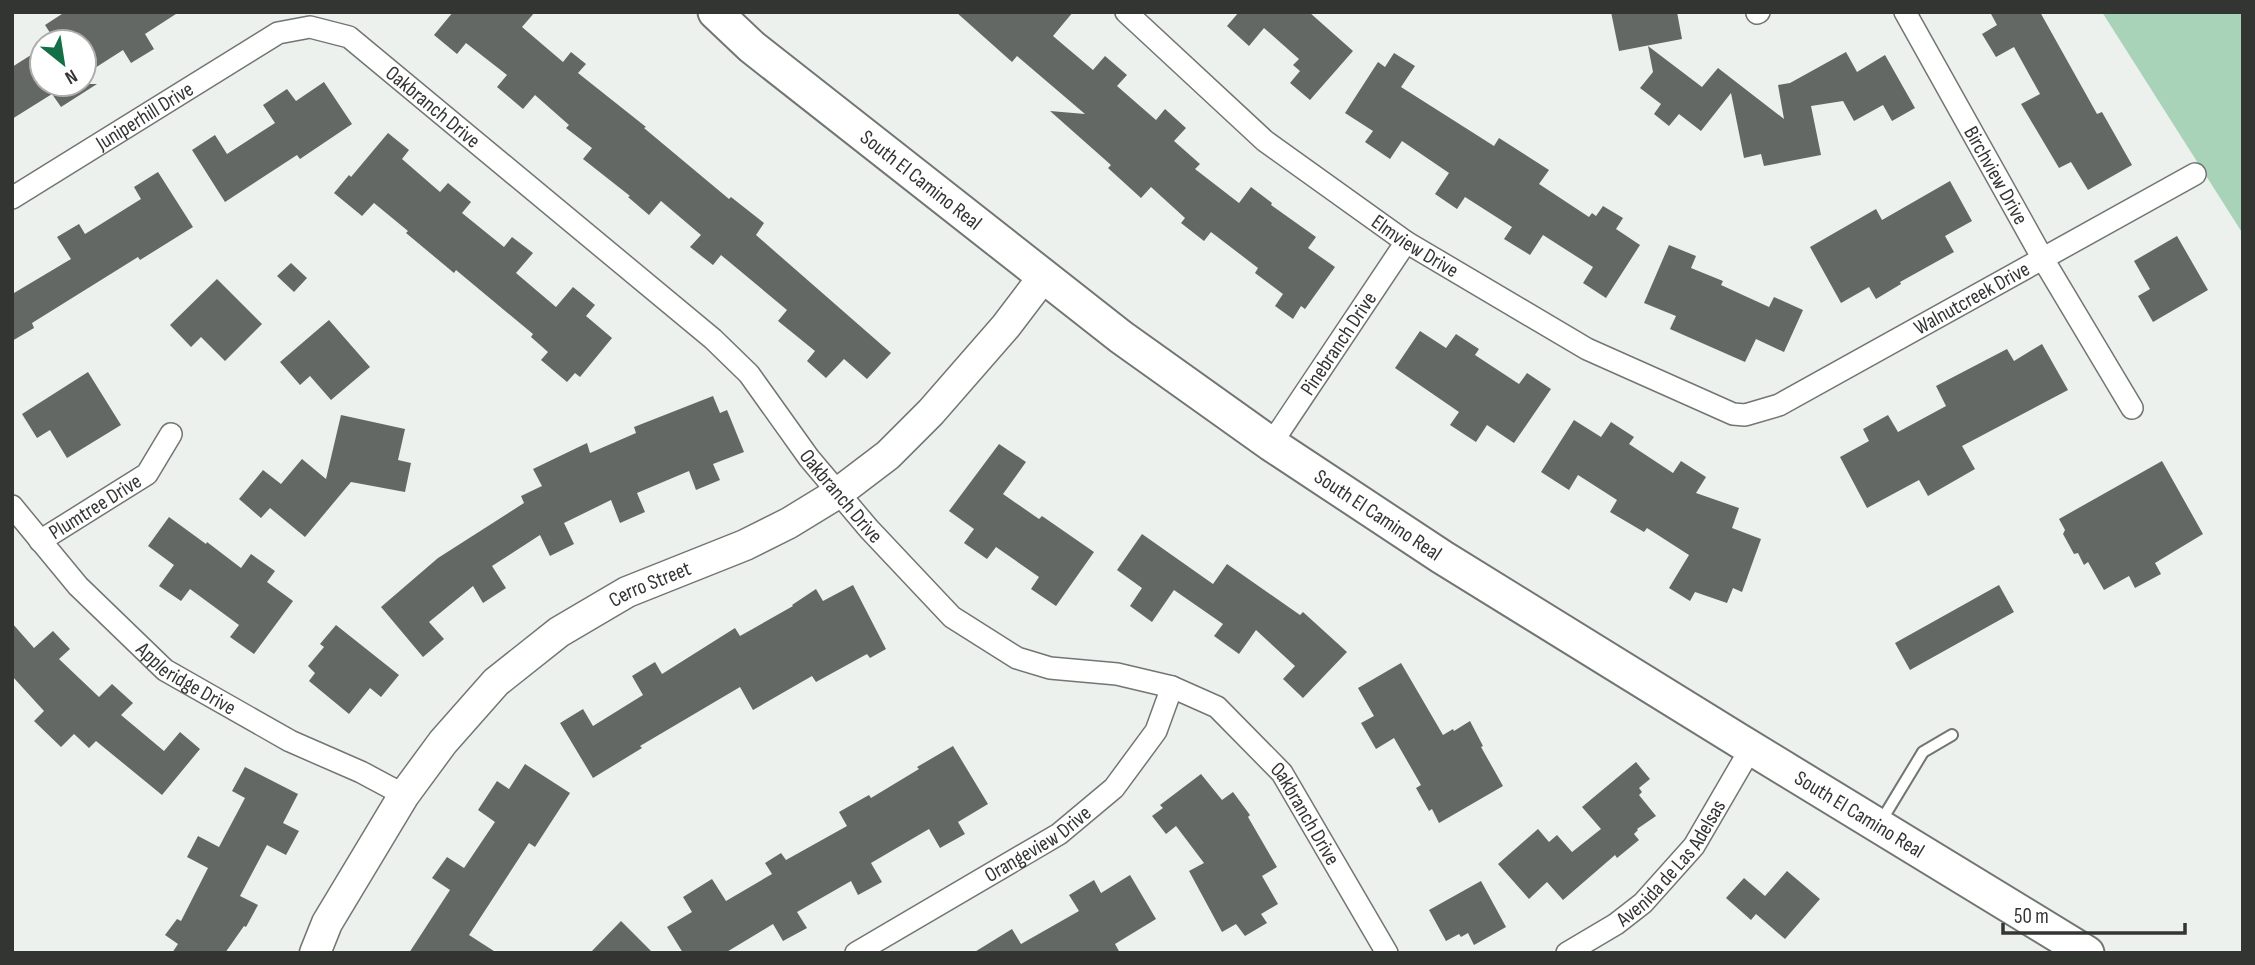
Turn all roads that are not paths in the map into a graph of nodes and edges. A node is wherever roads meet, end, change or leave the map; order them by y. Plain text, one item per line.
1 (715, 12) edge
2 (1126, 12) edge
3 (1905, 12) edge
4 (278, 33) joint
5 (2195, 174) dead end
6 (12, 198) edge
7 (1406, 242) junction
8 (2043, 259) junction
9 (1044, 276) junction
10 (2132, 408) dead end
11 (1745, 415) joint
12 (171, 433) dead end
13 (1271, 444) junction
14 (838, 493) junction
15 (12, 506) edge
16 (40, 541) junction
17 (1172, 687) junction
18 (1952, 735) dead end
19 (1751, 748) junction
20 (404, 795) junction
21 (1878, 825) junction
22 (315, 953) edge
23 (856, 953) edge
24 (1387, 953) edge
25 (1567, 953) edge
26 (2087, 953) edge

1 - 9 main road, South El Camino Real
2 - 7 street, Elmview Drive
3 - 8 street, Birchview Drive
4 - 6 street, Juniperhill Drive
4 - 14 street, Oakbranch Drive
5 - 8 street, Walnutcreek Drive
7 - 11 street, Elmview Drive
7 - 13 street, Pinebranch Drive
8 - 10 street, Birchview Drive
8 - 11 street, Walnutcreek Drive
9 - 13 main road, South El Camino Real
9 - 14 street, Cerro Street
12 - 16 street, Plumtree Drive
13 - 19 main road, South El Camino Real
14 - 17 street, Oakbranch Drive
14 - 20 street, Cerro Street
15 - 16 street, Appleridge Drive
16 - 20 street, Appleridge Drive
17 - 23 street, Orangeview Drive
17 - 24 street, Oakbranch Drive
18 - 21 lane
19 - 21 main road, South El Camino Real
19 - 25 street, Avenida de Las Adelsas
20 - 22 street, Cerro Street
21 - 26 main road, South El Camino Real

